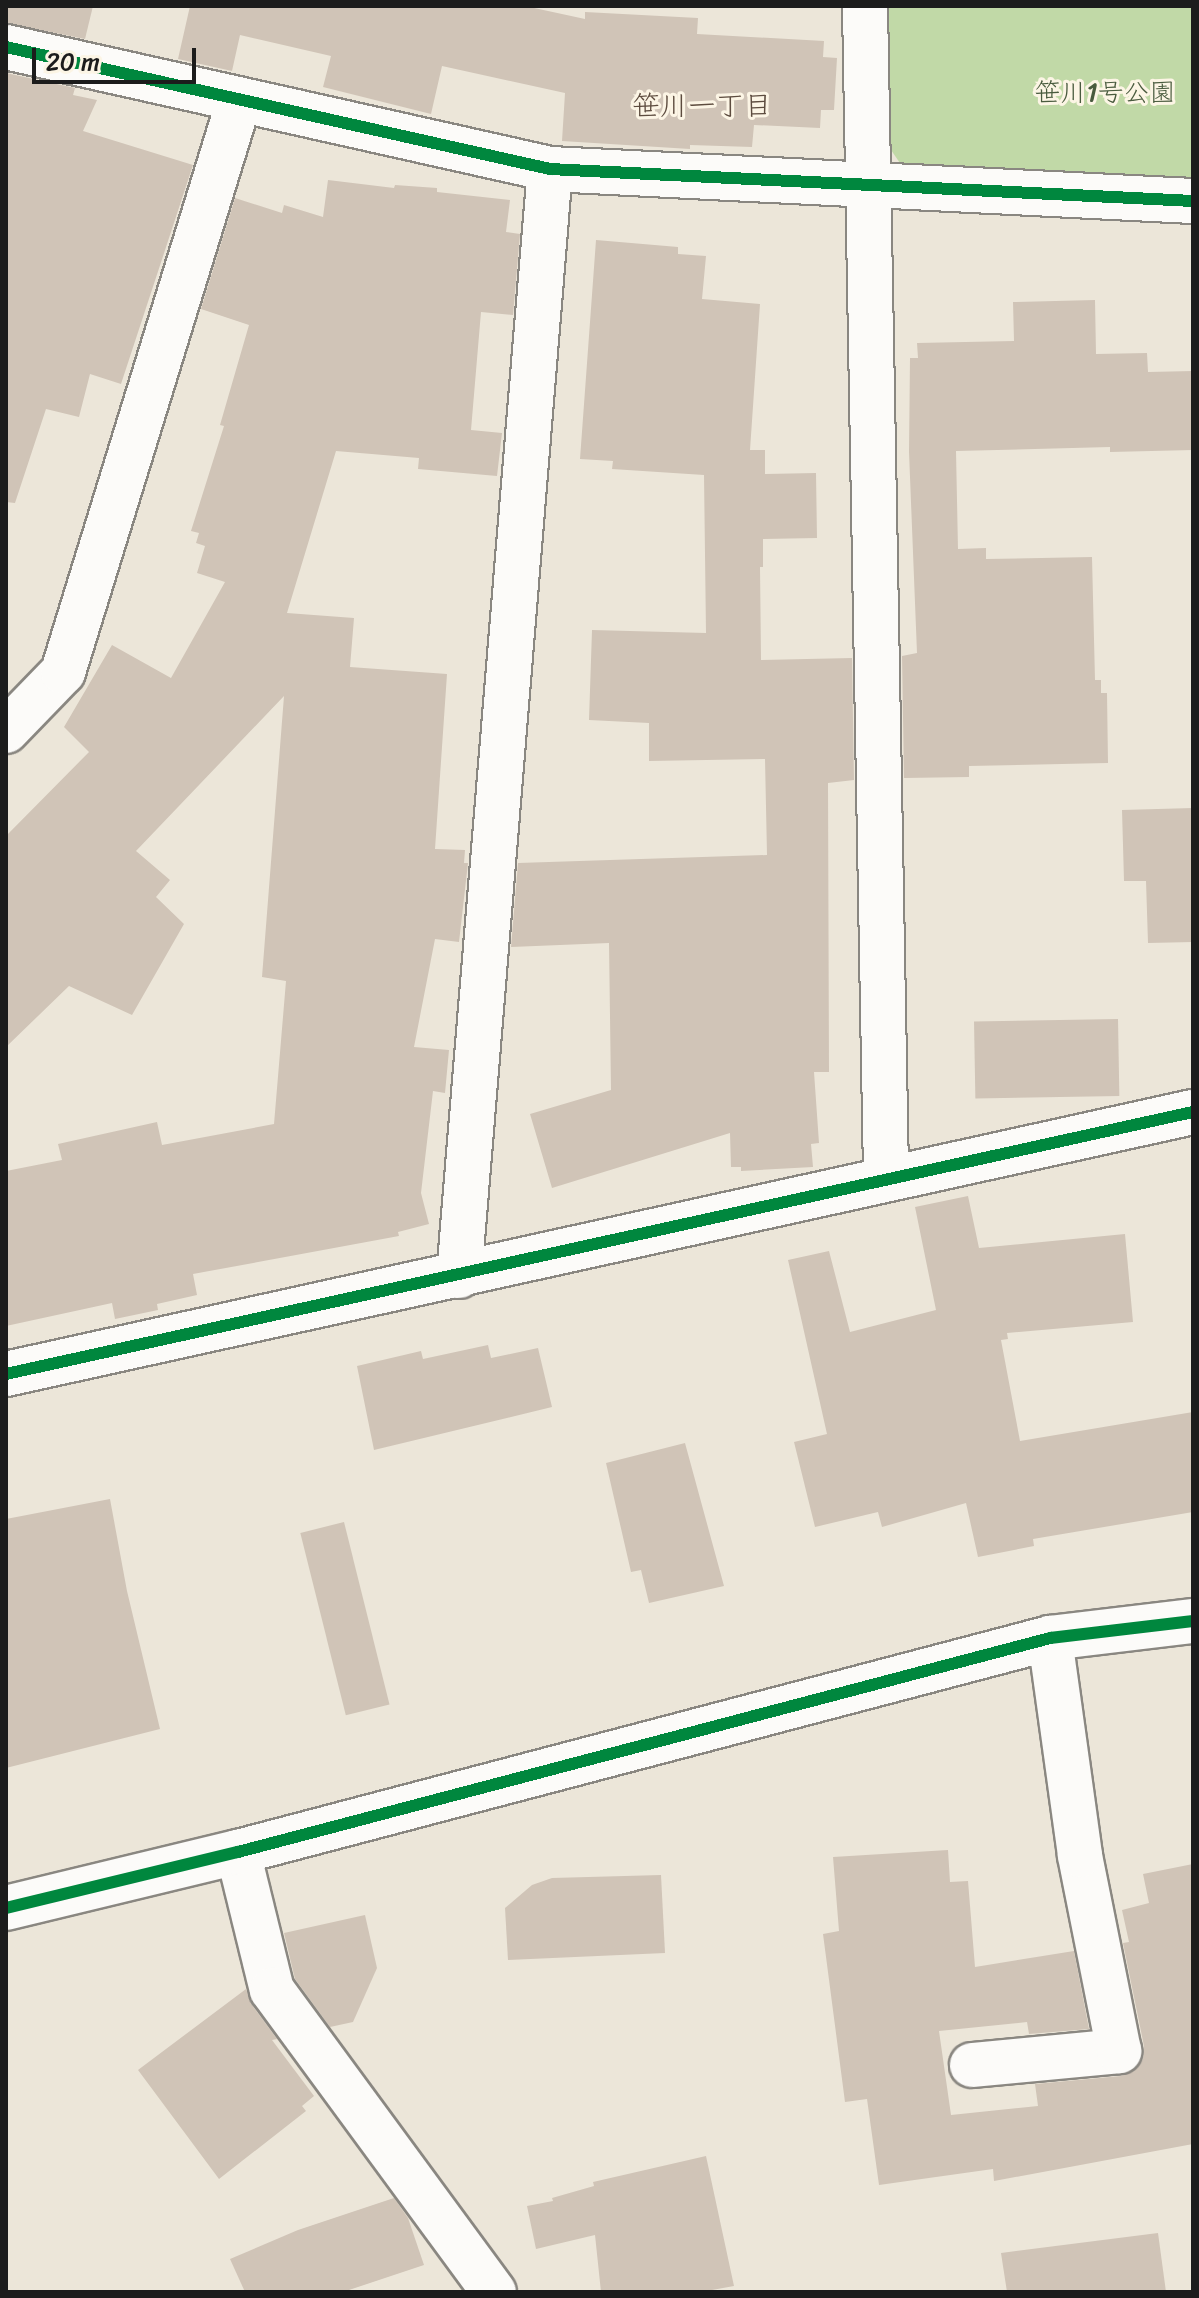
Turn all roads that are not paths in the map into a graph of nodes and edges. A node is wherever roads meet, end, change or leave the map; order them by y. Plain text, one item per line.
1 (865, 6) edge
2 (6, 47) edge
3 (239, 101) junction
4 (550, 169) junction
5 (866, 186) junction
6 (1193, 201) edge
7 (6, 731) edge
8 (1193, 1112) edge
9 (886, 1178) junction
10 (459, 1276) junction
11 (6, 1374) edge
12 (1193, 1621) edge
13 (1050, 1638) junction
14 (238, 1852) junction
15 (6, 1908) edge
16 (972, 2065) dead end
17 (494, 2292) edge

1 - 5 street
2 - 3 street
3 - 4 street
3 - 7 street
4 - 5 street
4 - 10 street
5 - 6 street
5 - 9 street
8 - 9 street
9 - 10 street
10 - 11 street
12 - 13 street
13 - 14 street
13 - 16 street
14 - 15 street
14 - 17 street

